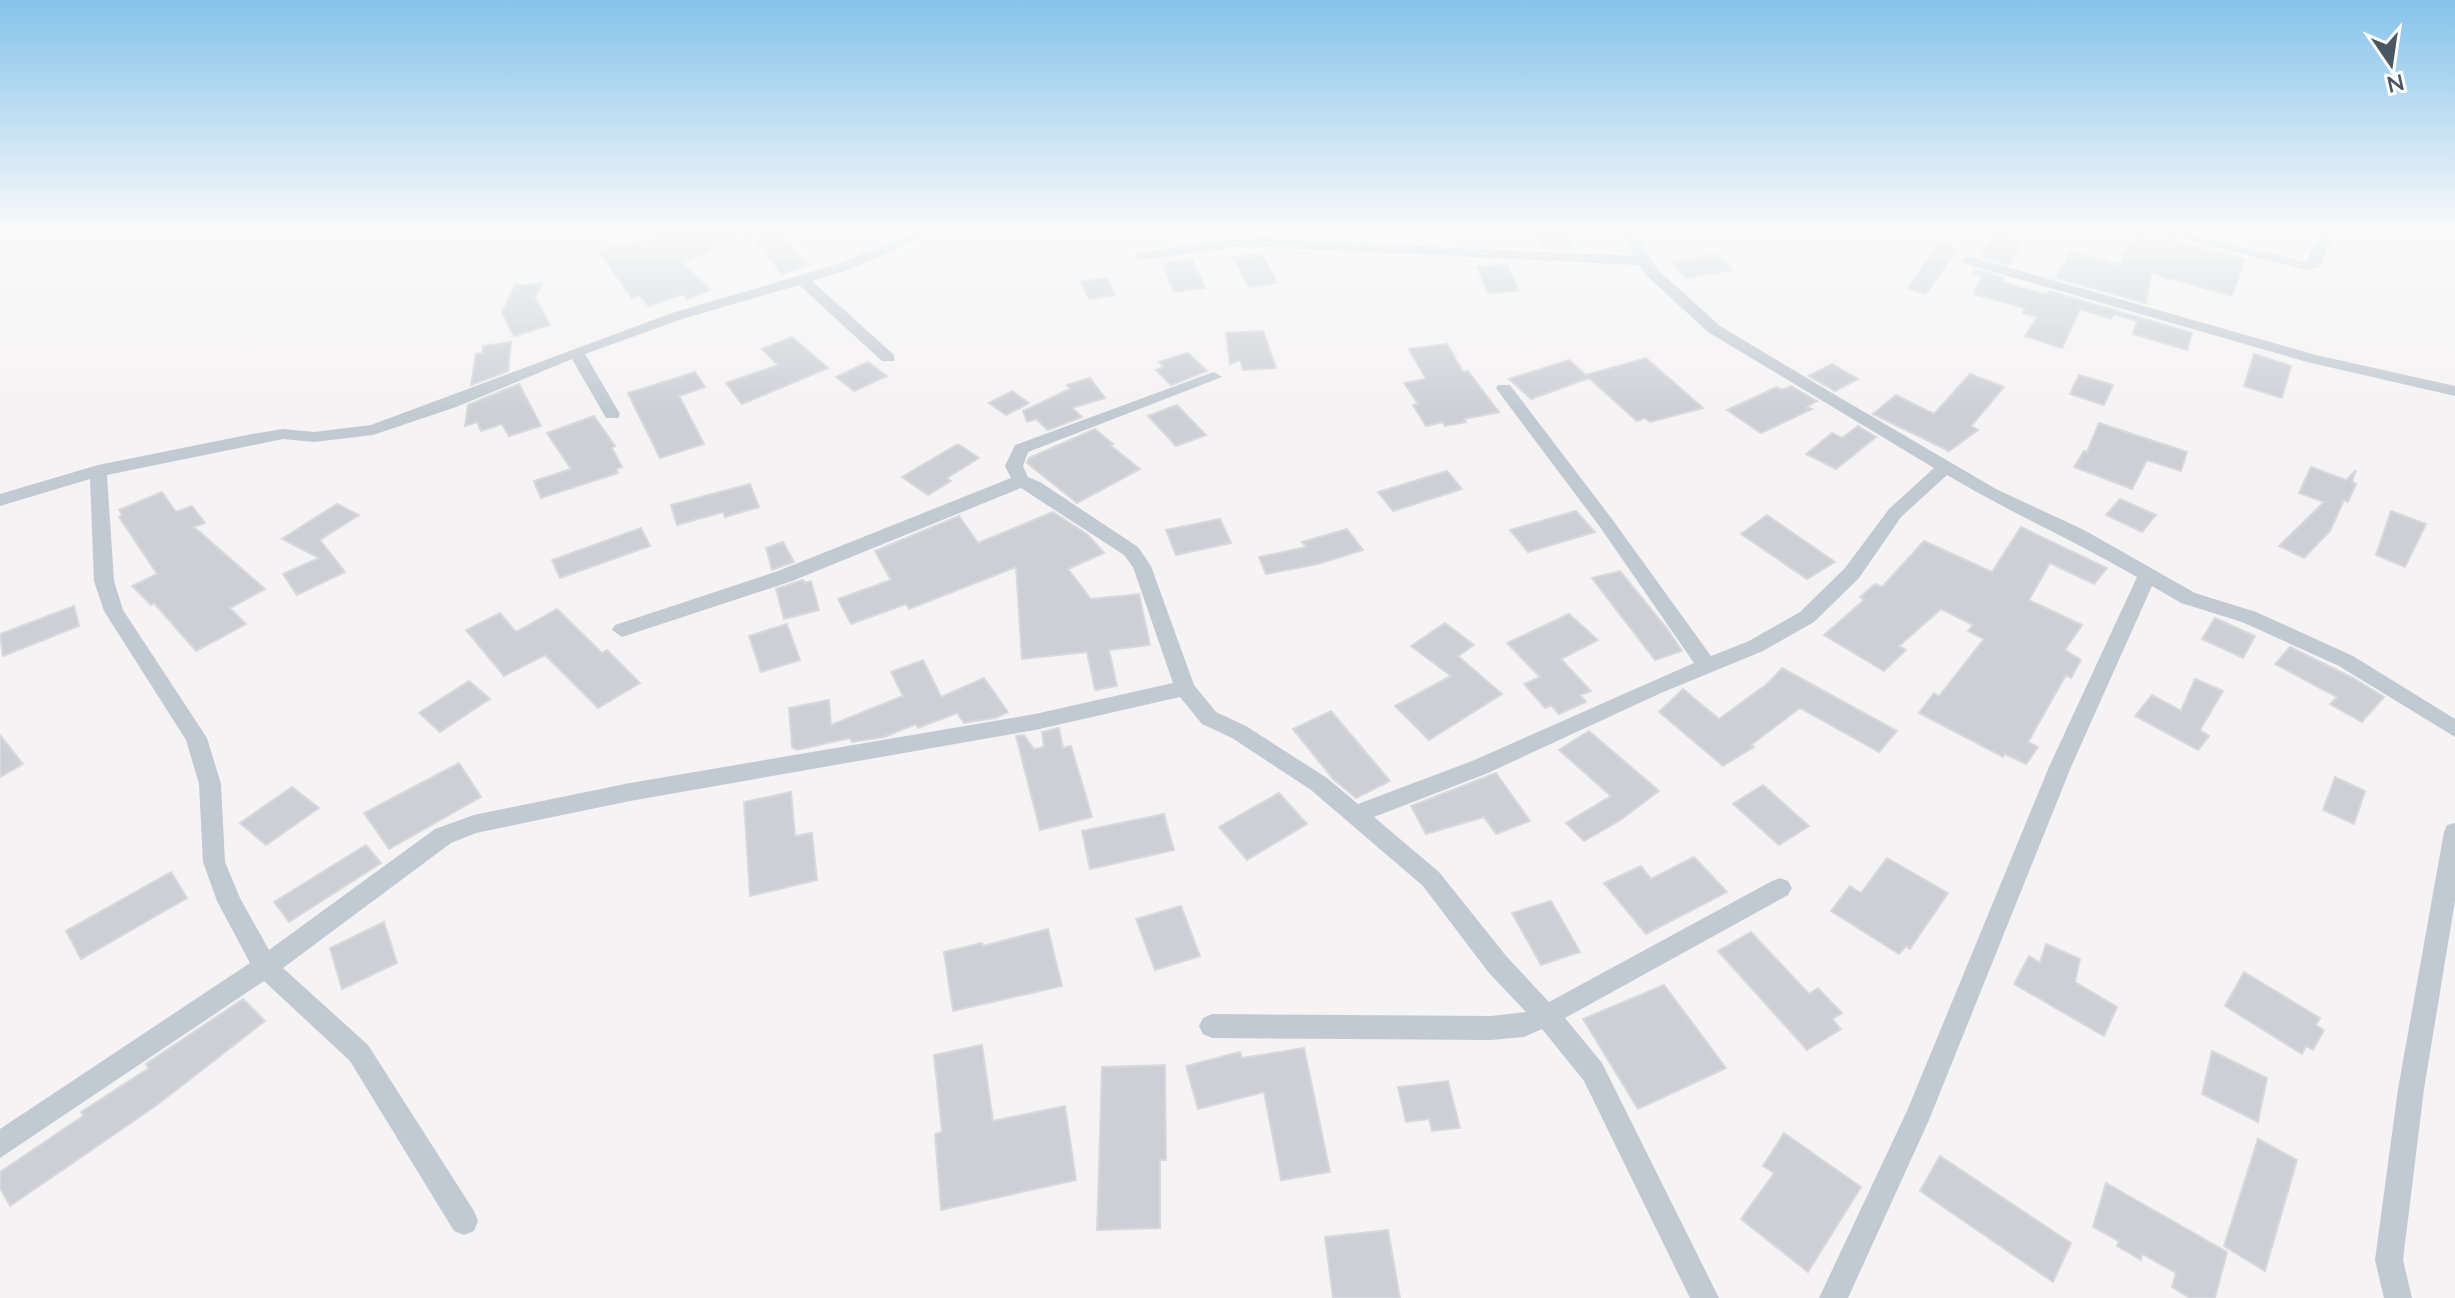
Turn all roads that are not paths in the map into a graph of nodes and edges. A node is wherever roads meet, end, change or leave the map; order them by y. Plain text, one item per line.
1 (762, 292) edge
2 (815, 292) edge
3 (1673, 292) edge
4 (2078, 292) edge
5 (576, 352) junction
6 (888, 358) dead end
7 (1214, 377) dead end
8 (1504, 388) dead end
9 (2455, 391) edge
10 (612, 414) dead end
11 (1945, 467) junction
12 (98, 471) junction
13 (1021, 481) junction
14 (0, 500) edge
15 (2148, 575) junction
16 (622, 630) dead end
17 (1707, 666) junction
18 (1185, 688) junction
19 (2455, 729) edge
20 (1355, 815) junction
21 (2455, 832) edge
22 (1780, 888) dead end
23 (265, 967) junction
24 (1546, 1016) junction
25 (1212, 1026) dead end
26 (0, 1145) edge
27 (464, 1221) dead end
28 (1705, 1298) edge
29 (1833, 1298) edge
30 (2398, 1298) edge

1 - 5 street
2 - 6 street
3 - 11 street
4 - 9 street
5 - 10 street
5 - 12 street
7 - 13 street
8 - 17 street
11 - 15 street
11 - 17 street
12 - 14 street
12 - 23 street
13 - 16 street
13 - 18 street
15 - 19 street
15 - 29 street
17 - 20 street
18 - 20 street
18 - 23 street
20 - 24 street
21 - 30 street
22 - 24 street
23 - 26 street
23 - 27 street
24 - 25 street
24 - 28 street

